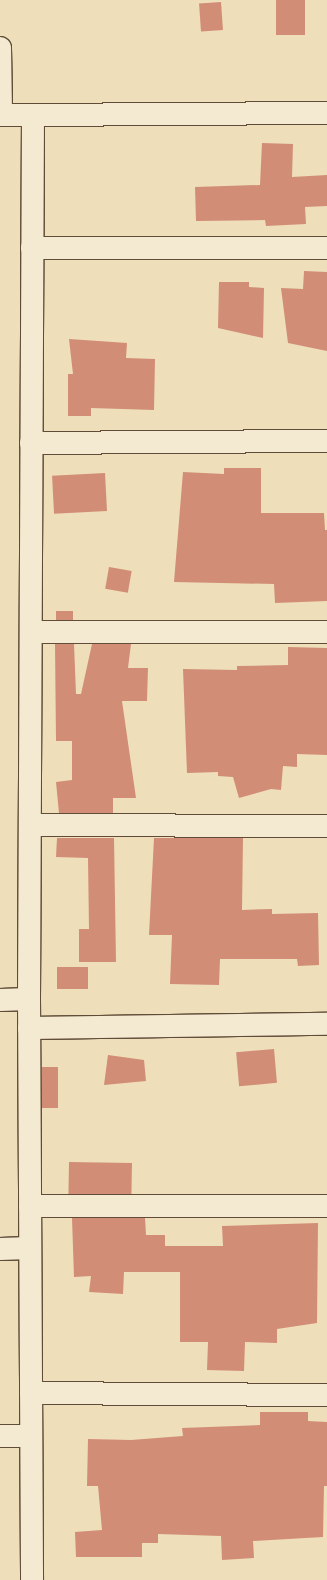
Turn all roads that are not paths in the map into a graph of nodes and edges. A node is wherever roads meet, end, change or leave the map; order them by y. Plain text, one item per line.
1 (0, 48) edge
2 (327, 113) edge
3 (1, 115) edge
4 (33, 115) junction
5 (32, 248) junction
6 (327, 248) edge
7 (327, 442) edge
8 (31, 443) junction
9 (31, 632) junction
10 (327, 632) edge
11 (30, 825) junction
12 (327, 826) edge
13 (29, 999) junction
14 (0, 1000) edge
15 (327, 1024) edge
16 (29, 1028) junction
17 (30, 1206) junction
18 (327, 1206) edge
19 (0, 1248) edge
20 (30, 1248) junction
21 (31, 1392) junction
22 (327, 1394) edge
23 (0, 1436) edge
24 (31, 1436) junction
25 (32, 1580) edge

1 - 3 street
2 - 4 street
3 - 4 street
4 - 5 street
5 - 6 street
5 - 8 street
7 - 8 street
8 - 9 street
9 - 10 street
9 - 11 street
11 - 12 street
11 - 13 street
13 - 14 street
13 - 16 street
15 - 16 street
16 - 17 street
17 - 18 street
17 - 20 street
19 - 20 street
20 - 21 street
21 - 22 street
21 - 24 street
23 - 24 street
24 - 25 street

